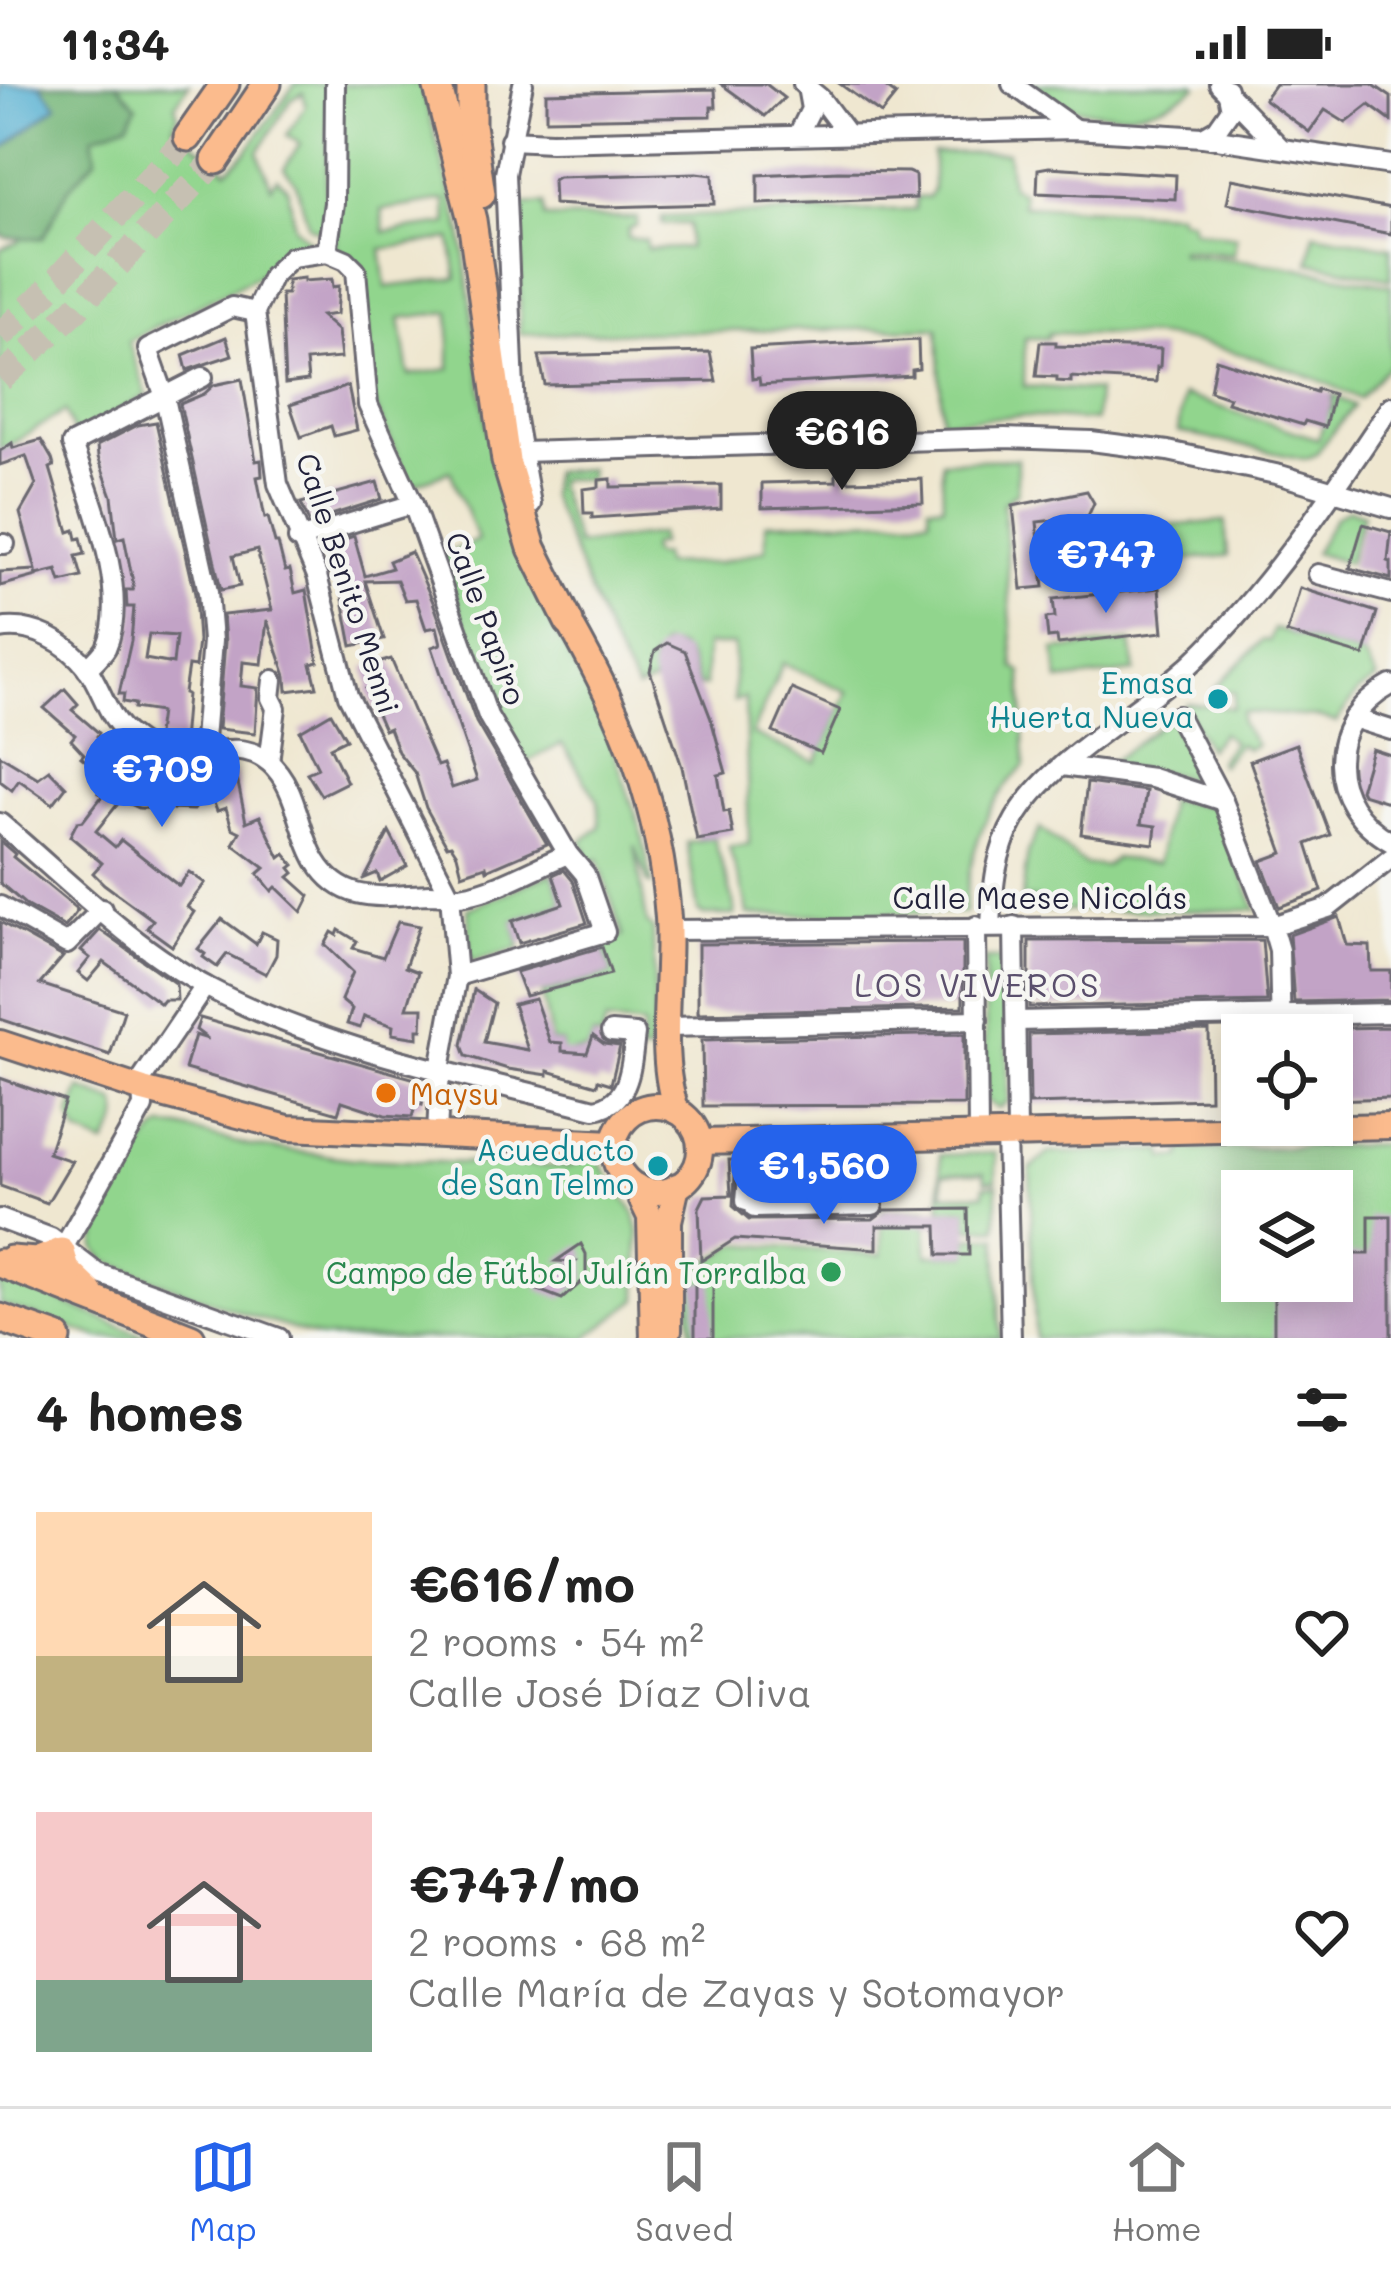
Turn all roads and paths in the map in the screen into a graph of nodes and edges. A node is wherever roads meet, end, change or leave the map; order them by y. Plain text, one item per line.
1 (225, 84) edge
2 (266, 84) edge
3 (335, 84) edge
4 (437, 84) edge
5 (471, 84) edge
6 (523, 84) edge
7 (1013, 84) edge
8 (805, 86) edge
9 (1223, 87) edge
10 (1075, 129) junction
11 (1003, 131) junction
12 (848, 134) junction
13 (798, 135) junction
14 (188, 137) tunnel mouth
15 (1203, 137) junction
16 (510, 140) junction
17 (1280, 147) junction
18 (216, 160) tunnel mouth
19 (1391, 165) edge
20 (327, 252) junction
21 (255, 312) junction
22 (203, 377) dead end
23 (164, 394) junction
24 (1391, 402) edge
25 (513, 456) junction
26 (1326, 489) junction
27 (413, 504) junction
28 (1391, 508) edge
29 (298, 539) junction
30 (1318, 574) dead end
31 (1391, 593) edge
32 (568, 622) joint
33 (0, 629) edge
34 (87, 669) junction
35 (273, 680) dead end
36 (1391, 685) edge
37 (1178, 716) dead end
38 (1353, 718) junction
39 (1391, 730) edge
40 (203, 752) junction
41 (269, 762) junction
42 (1062, 766) junction
43 (1223, 801) junction
44 (0, 823) edge
45 (1391, 842) edge
46 (568, 854) junction
47 (1391, 859) edge
48 (451, 895) junction
49 (0, 906) edge
50 (102, 908) junction
51 (984, 926) junction
52 (1014, 926) junction
53 (1272, 926) junction
54 (668, 929) junction
55 (457, 976) junction
56 (206, 986) junction
57 (1391, 1013) edge
58 (1281, 1014) edge
59 (1353, 1017) edge
60 (978, 1020) junction
61 (1016, 1021) junction
62 (1221, 1024) edge
63 (668, 1027) junction
64 (611, 1032) dead end
65 (0, 1043) edge
66 (440, 1069) junction
67 (143, 1090) junction
68 (641, 1108) junction
69 (677, 1111) junction
70 (1353, 1126) edge
71 (1391, 1126) edge
72 (1221, 1128) edge
73 (1012, 1133) junction
74 (978, 1134) junction
75 (437, 1136) junction
76 (897, 1136) junction
77 (811, 1138) junction
78 (751, 1141) junction
79 (700, 1142) junction
80 (614, 1143) junction
81 (872, 1173) dead end
82 (898, 1173) dead end
83 (812, 1175) dead end
84 (634, 1186) junction
85 (677, 1186) junction
86 (0, 1219) edge
87 (63, 1250) junction
88 (0, 1260) edge
89 (119, 1311) junction
90 (6, 1320) edge
91 (54, 1337) edge
92 (191, 1338) edge
93 (279, 1338) edge
94 (652, 1338) edge
95 (669, 1338) edge
96 (1011, 1338) edge

1 - 14 highway
2 - 18 highway
3 - 20 street
4 - 25 highway
5 - 25 highway
6 - 16 street
7 - 10 street
7 - 11 street
8 - 12 street
8 - 13 street
9 - 15 street
9 - 17 street
10 - 11 street
10 - 15 street
11 - 12 street
12 - 13 street
13 - 16 street
15 - 17 street
16 - 25 street
17 - 19 street
20 - 21 street
20 - 27 street, Calle Papiro
21 - 23 street
21 - 29 street, Calle Benito Menni
22 - 23 street
23 - 34 street
23 - 40 street
24 - 26 street
25 - 26 street
25 - 32 highway
26 - 28 street
26 - 42 street
27 - 29 street
27 - 46 street, Calle Papiro
29 - 48 street, Calle Benito Menni
30 - 31 street
32 - 54 main road
33 - 34 street
34 - 40 street
35 - 41 street
36 - 38 street
37 - 43 street
38 - 39 street
38 - 45 street
40 - 41 street
41 - 48 street
42 - 43 street
42 - 51 street
43 - 53 street
44 - 50 street
46 - 48 street
46 - 55 street, Calle Papiro
47 - 53 street, Calle Maese Nicolás
48 - 55 street, Calle Benito Menni
49 - 50 street
50 - 56 street
51 - 52 street, Calle Maese Nicolás
51 - 54 street, Calle Maese Nicolás
51 - 60 street
52 - 53 street, Calle Maese Nicolás
52 - 61 street
53 - 58 street
54 - 63 main road
55 - 66 street, Calle Benito Menni
56 - 66 street
56 - 67 street
57 - 59 street
60 - 63 street
60 - 74 street
61 - 62 street
61 - 73 street
63 - 68 main road
63 - 69 main road
64 - 66 street
65 - 67 main road
66 - 75 street, Calle Benito Menni
67 - 75 main road
67 - 87 street
68 - 69 main road
68 - 80 main road
69 - 79 main road
70 - 71 main road
72 - 73 main road
73 - 74 main road
73 - 96 street
74 - 76 main road
75 - 80 main road
76 - 77 main road
76 - 82 street
77 - 78 main road
77 - 83 street
78 - 79 main road
78 - 81 street
79 - 85 main road
80 - 84 main road
84 - 85 main road
84 - 94 main road
85 - 95 main road
86 - 87 street
87 - 88 highway
87 - 89 highway
87 - 93 street
88 - 89 highway
89 - 92 highway
90 - 91 highway

